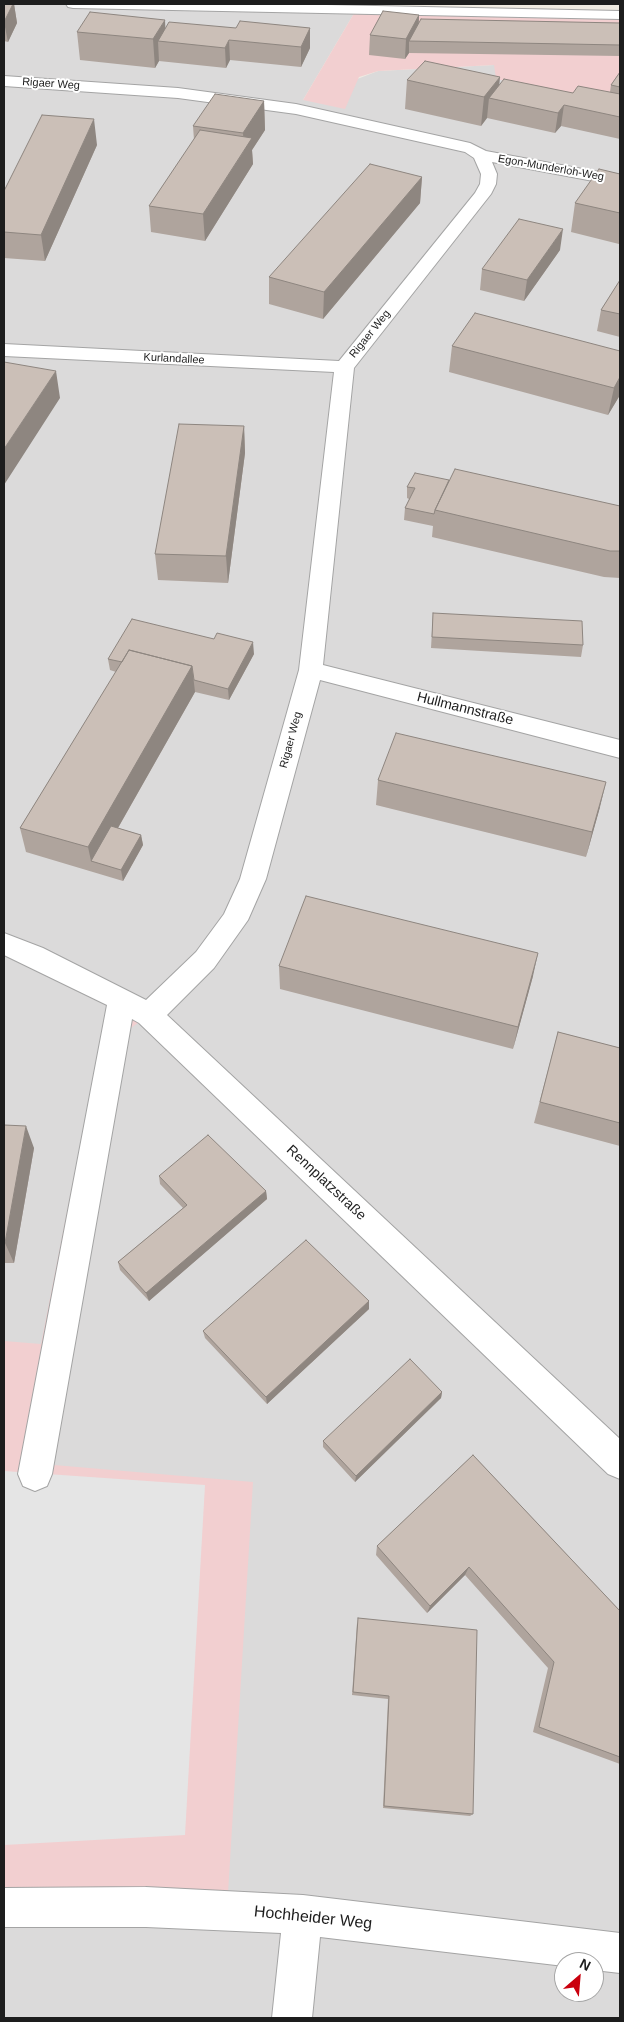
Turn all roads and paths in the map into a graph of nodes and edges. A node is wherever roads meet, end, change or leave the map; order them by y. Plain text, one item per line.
1 (73, 4) edge
2 (620, 15) edge
3 (4, 81) edge
4 (481, 155) junction
5 (620, 181) edge
6 (4, 350) edge
7 (344, 367) junction
8 (311, 670) junction
9 (620, 749) edge
10 (4, 944) edge
11 (122, 1000) junction
12 (149, 1015) junction
13 (620, 1462) edge
14 (35, 1474) dead end
15 (4, 1908) edge
16 (302, 1915) junction
17 (620, 1953) edge
18 (292, 2018) edge

1 - 2 street
3 - 4 street, Rigaer Weg
4 - 5 street, Egon-Munderloh-Weg
4 - 7 street, Rigaer Weg
6 - 7 street, Kurlandallee
7 - 8 street, Rigaer Weg
8 - 9 street, Hullmannstraße
8 - 12 street, Rigaer Weg
10 - 11 street, Rennplatzstraße
11 - 12 street, Rennplatzstraße
11 - 14 street
12 - 13 street, Rennplatzstraße
15 - 16 street, Hochheider Weg
16 - 17 street, Hochheider Weg
16 - 18 street

